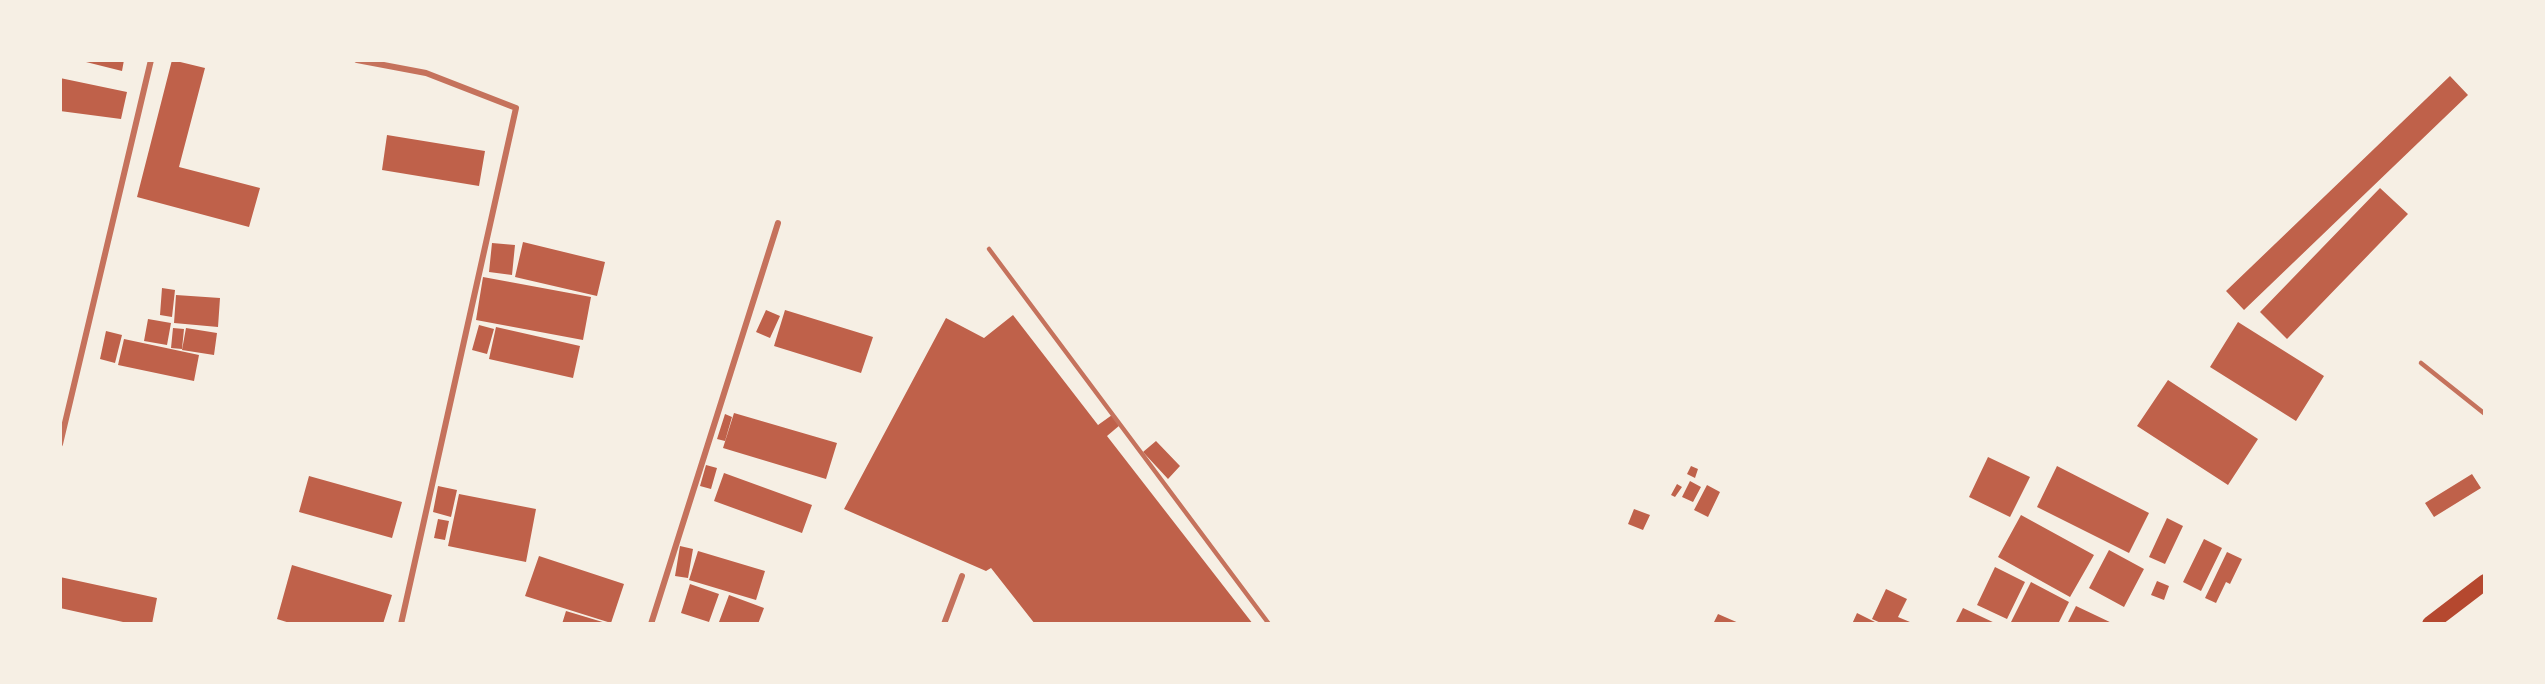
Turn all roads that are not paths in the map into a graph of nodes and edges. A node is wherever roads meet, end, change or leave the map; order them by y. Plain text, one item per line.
1 (151, 60) edge
2 (357, 60) edge
3 (778, 223) dead end
4 (989, 249) dead end
5 (2421, 363) dead end
6 (2485, 414) edge
7 (60, 444) edge
8 (962, 576) dead end
9 (2485, 582) edge
10 (401, 624) edge
11 (651, 624) edge
12 (944, 624) edge
13 (1269, 624) edge
14 (2430, 624) edge

1 - 7 street
2 - 10 street
3 - 11 street
4 - 13 lane
5 - 6 lane
8 - 12 street
9 - 14 highway

